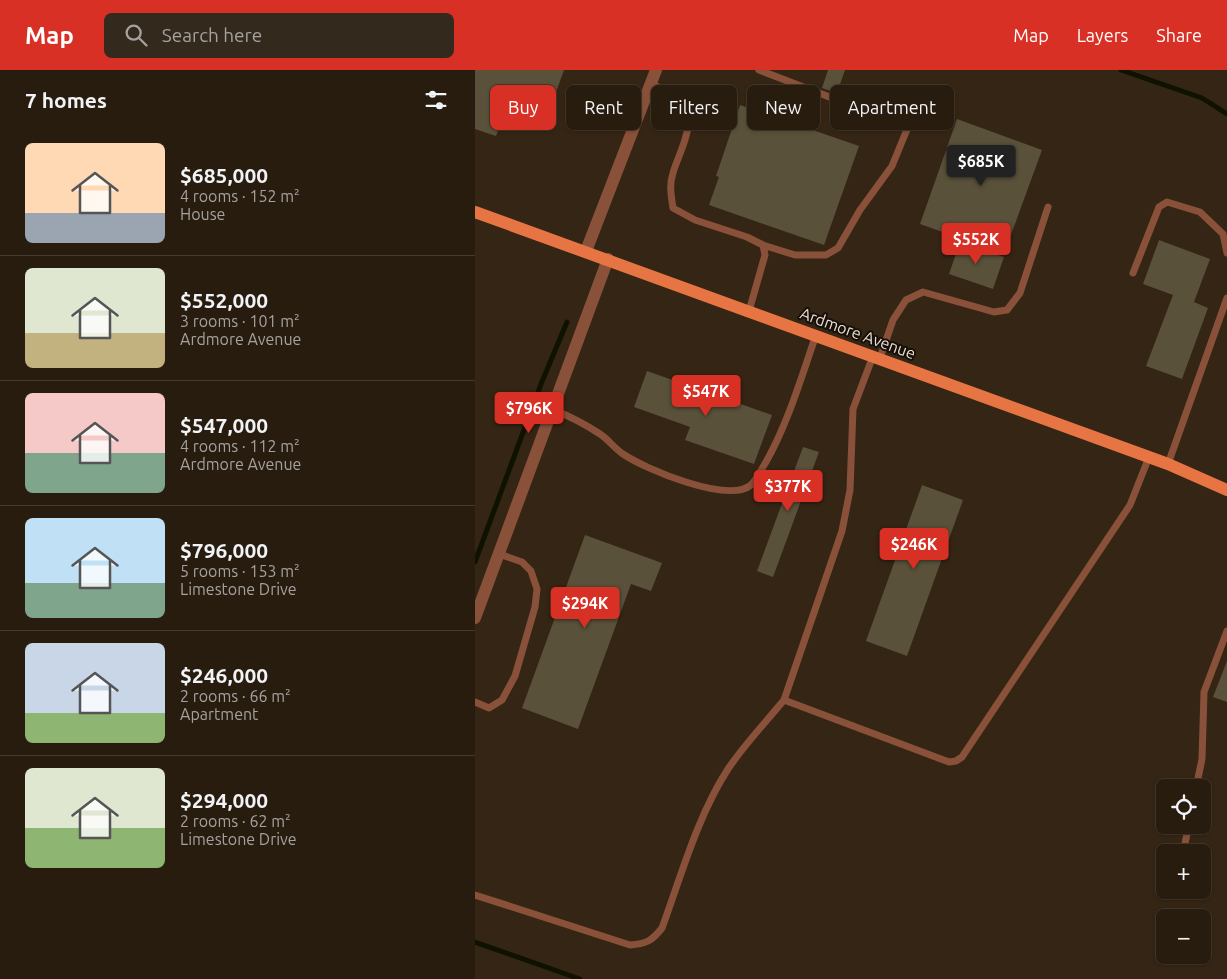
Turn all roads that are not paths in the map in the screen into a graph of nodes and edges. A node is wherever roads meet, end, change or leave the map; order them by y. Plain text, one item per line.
1 (656, 70) edge
2 (759, 70) edge
3 (651, 83) junction
4 (1048, 207) dead end
5 (475, 212) edge
6 (763, 245) junction
7 (586, 251) junction
8 (1227, 253) edge
9 (608, 259) junction
10 (1133, 273) dead end
11 (1227, 298) edge
12 (749, 311) junction
13 (816, 335) junction
14 (876, 357) junction
15 (553, 409) junction
16 (1149, 456) junction
17 (1168, 464) junction
18 (1227, 490) edge
19 (499, 554) junction
20 (475, 618) edge
21 (1227, 631) edge
22 (784, 700) junction
23 (475, 702) edge
24 (1198, 779) edge
25 (475, 895) edge

1 - 3 street
2 - 6 lane
3 - 6 lane
3 - 7 street
4 - 14 lane
5 - 7 main road, Ardmore Avenue
6 - 12 lane
7 - 9 main road, Ardmore Avenue
8 - 10 lane
9 - 12 main road, Ardmore Avenue
9 - 15 street
11 - 17 lane
12 - 13 main road, Ardmore Avenue
13 - 14 main road, Ardmore Avenue
13 - 15 lane
14 - 16 main road, Ardmore Avenue
14 - 22 lane
15 - 19 street
16 - 17 main road, Ardmore Avenue
16 - 22 lane
17 - 18 main road, Ardmore Avenue
19 - 20 street
19 - 23 lane
21 - 24 lane
22 - 25 lane

